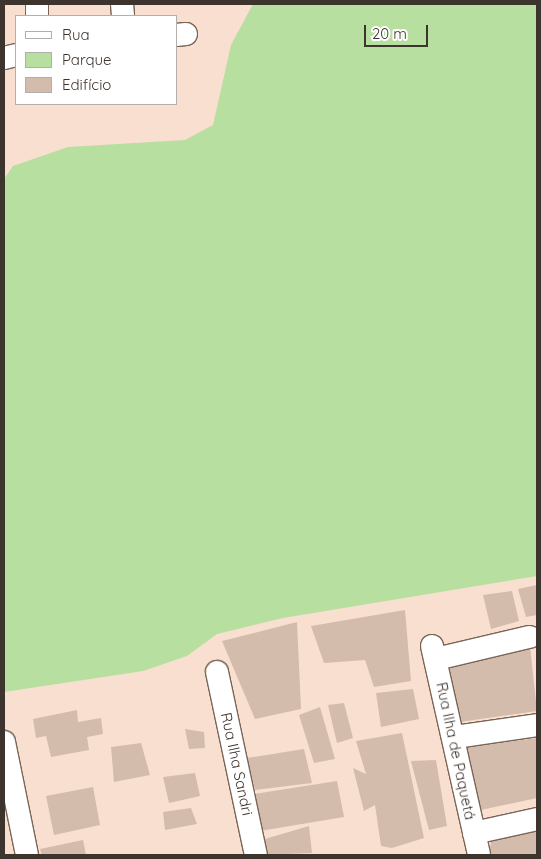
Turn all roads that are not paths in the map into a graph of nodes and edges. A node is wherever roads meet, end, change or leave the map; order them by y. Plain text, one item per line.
1 (529, 637) dead end
2 (217, 672) dead end
3 (537, 725) edge
4 (455, 737) junction
5 (4, 742) edge
6 (537, 819) edge
7 (474, 832) junction
8 (27, 855) edge
9 (256, 855) edge
10 (479, 855) edge

1 - 4 street, Rua Ilha de Paquetá
2 - 9 street, Rua Ilha Sandri
3 - 4 street
4 - 7 street, Rua Ilha de Paquetá
5 - 8 street
6 - 7 street
7 - 10 street, Rua Ilha de Paquetá

